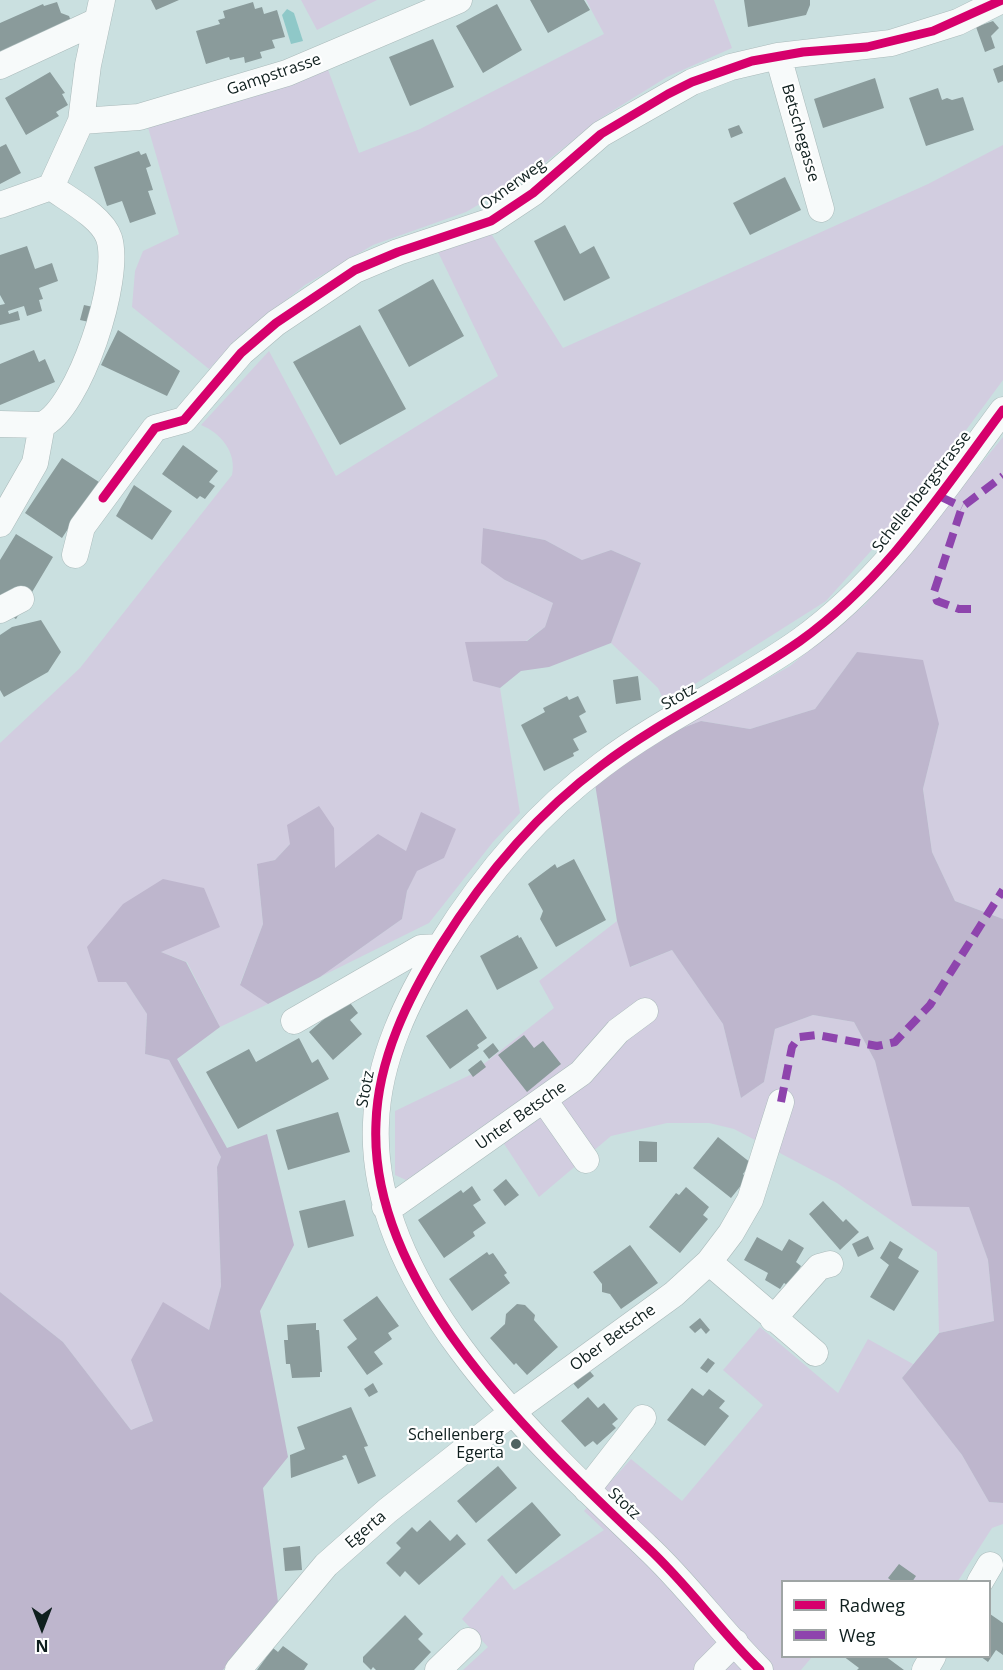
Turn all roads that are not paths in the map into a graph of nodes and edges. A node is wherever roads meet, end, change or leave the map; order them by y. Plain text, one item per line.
1 (459, 0) edge
2 (1002, 0) edge
3 (99, 10) edge
4 (778, 56) junction
5 (0, 66) edge
6 (81, 121) junction
7 (51, 187) junction
8 (0, 205) edge
9 (821, 209) dead end
10 (1003, 410) edge
11 (0, 424) edge
12 (42, 425) junction
13 (0, 524) edge
14 (75, 555) dead end
15 (862, 589) joint
16 (440, 947) junction
17 (645, 1011) dead end
18 (294, 1021) dead end
19 (544, 1100) junction
20 (781, 1102) dead end
21 (586, 1160) dead end
22 (385, 1207) junction
23 (709, 1262) junction
24 (830, 1264) dead end
25 (773, 1319) junction
26 (814, 1353) dead end
27 (513, 1411) junction
28 (643, 1418) dead end
29 (587, 1490) junction
30 (468, 1641) dead end
31 (735, 1642) junction
32 (238, 1670) edge
33 (438, 1670) edge
34 (707, 1670) edge
35 (760, 1670) edge

1 - 6 street, Gampstrasse
2 - 4 street, Oxnerweg
3 - 5 street
3 - 6 street
4 - 9 street, Betschegasse
4 - 14 street, Oxnerweg
6 - 7 street
7 - 8 street
7 - 12 street
10 - 15 street, Schellenbergstrasse
11 - 12 street
12 - 13 street
15 - 16 street, Stotz
16 - 18 street
16 - 22 street, Stotz
17 - 19 street, Unter Betsche
19 - 21 street
19 - 22 street, Unter Betsche
20 - 23 street, Ober Betsche
22 - 27 street, Stotz
23 - 25 street
23 - 27 street, Ober Betsche
24 - 25 street
25 - 26 street
27 - 29 street, Stotz
27 - 32 street, Egerta
28 - 29 street
29 - 31 street, Stotz
30 - 33 street
31 - 34 street
31 - 35 street, Stotz

